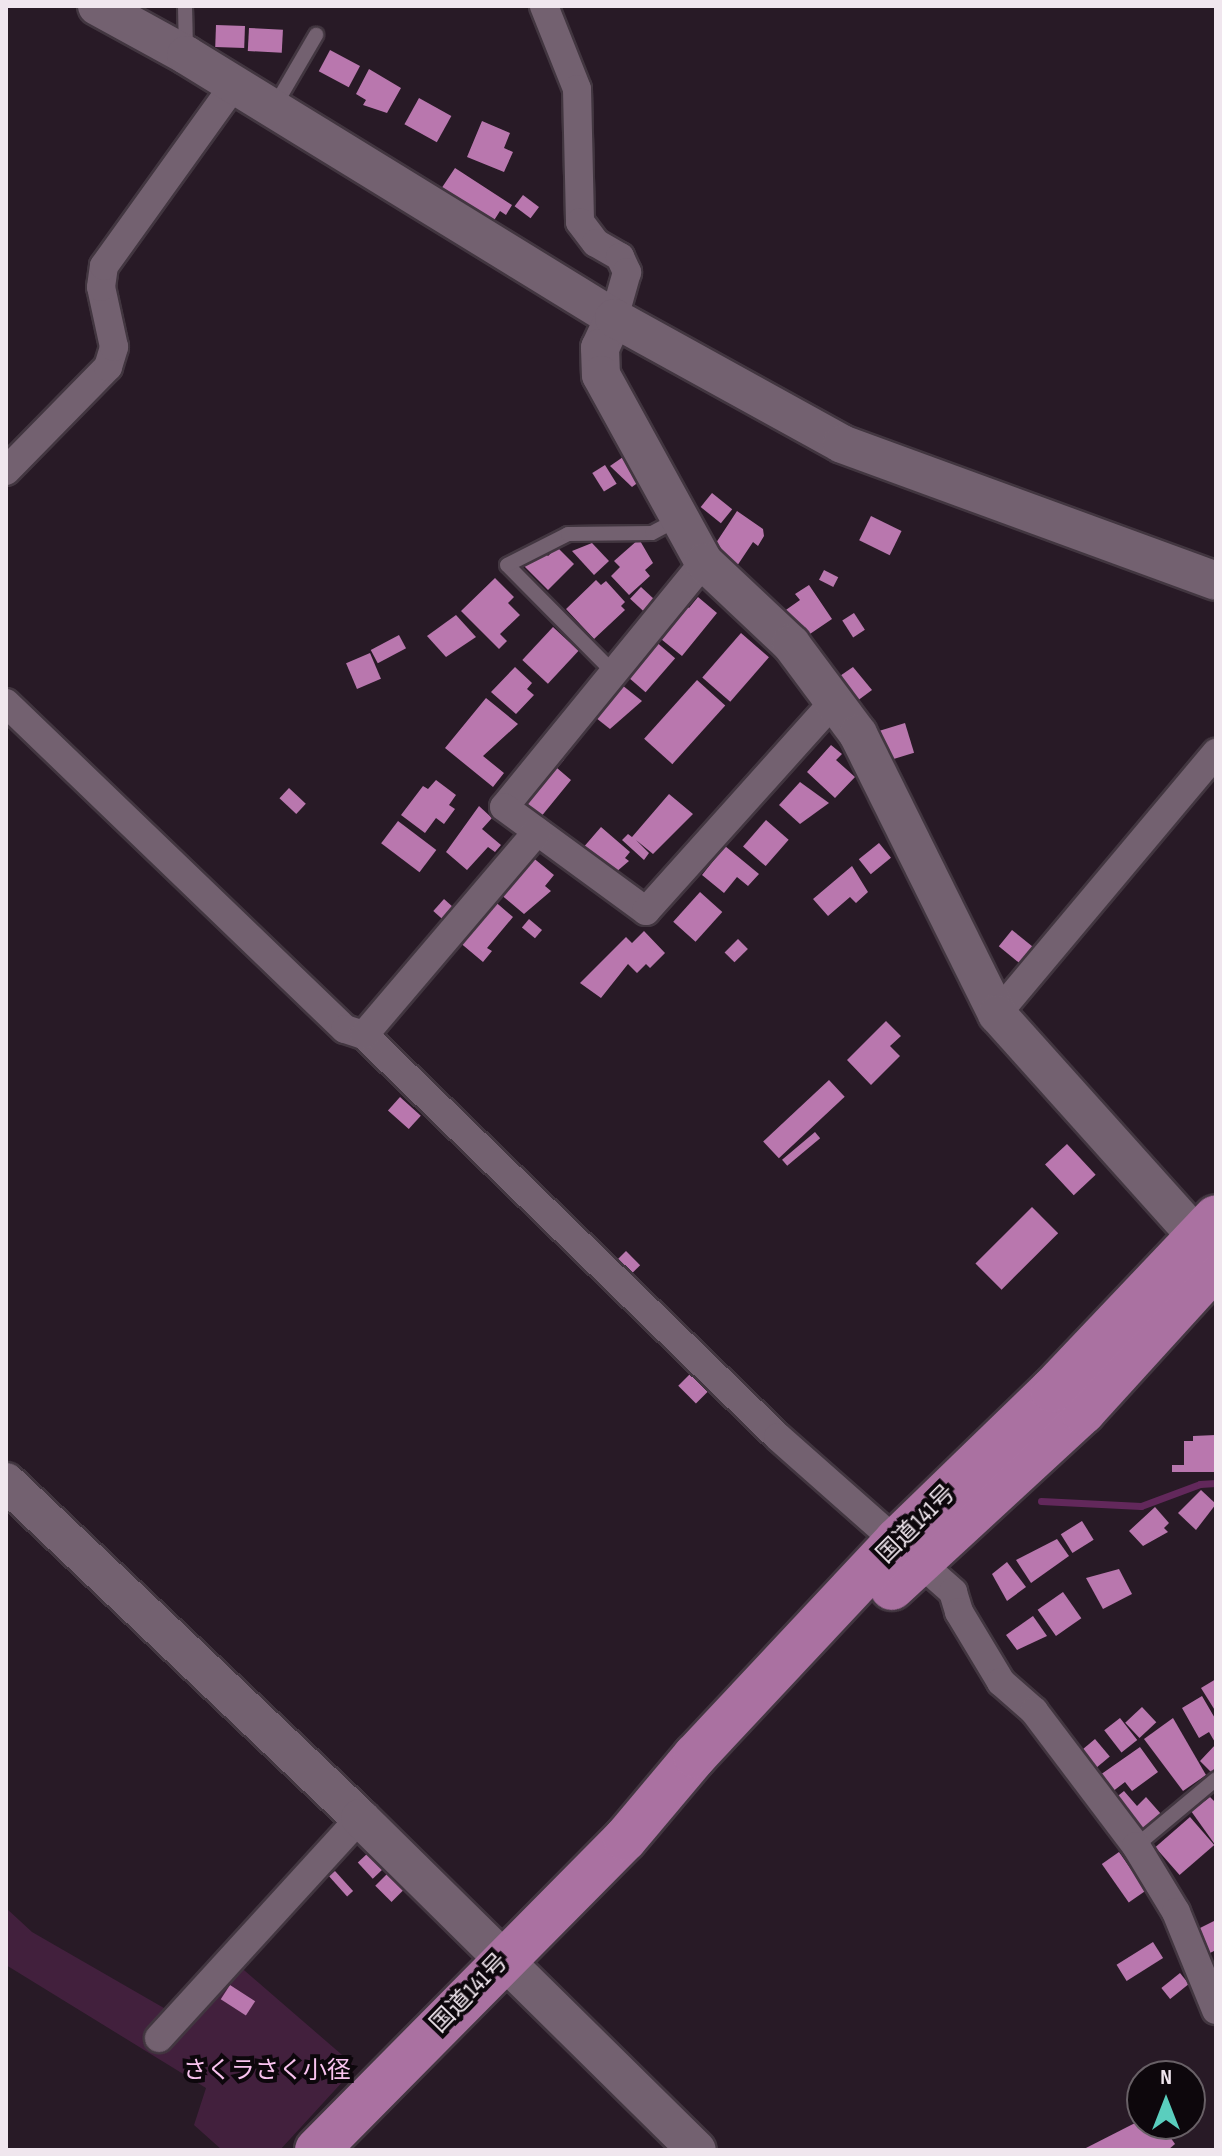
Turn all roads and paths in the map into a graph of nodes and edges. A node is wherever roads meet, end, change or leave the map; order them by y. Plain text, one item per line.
1 (97, 6) edge
2 (185, 6) edge
3 (544, 6) edge
4 (316, 35) dead end
5 (186, 55) junction
6 (234, 85) junction
7 (273, 109) junction
8 (614, 318) junction
9 (6, 471) edge
10 (678, 519) junction
11 (704, 562) junction
12 (1216, 581) edge
13 (615, 674) junction
14 (835, 700) junction
15 (6, 703) edge
16 (1216, 753) edge
17 (537, 832) junction
18 (997, 1014) junction
19 (364, 1035) junction
20 (1211, 1244) edge
21 (6, 1482) edge
22 (908, 1551) junction
23 (1216, 1779) edge
24 (360, 1818) junction
25 (1136, 1846) junction
26 (501, 1960) junction
27 (1216, 2010) edge
28 (159, 2038) dead end
29 (317, 2150) edge
30 (697, 2150) edge

1 - 5 main road
2 - 5 lane
3 - 8 street
4 - 7 lane
5 - 6 main road
6 - 7 main road
6 - 9 street
7 - 8 main road
8 - 10 main road
8 - 12 main road
10 - 11 main road
10 - 13 lane
11 - 13 street
11 - 14 main road
13 - 17 street
14 - 17 street
14 - 18 main road
15 - 19 street
16 - 18 street
17 - 19 street
18 - 20 main road
19 - 22 street
20 - 22 highway, 国道141号
21 - 24 main road
22 - 25 street
22 - 26 highway, 国道141号
23 - 25 lane
24 - 26 main road
24 - 28 street
25 - 27 street
26 - 29 highway, 国道141号
26 - 30 main road

